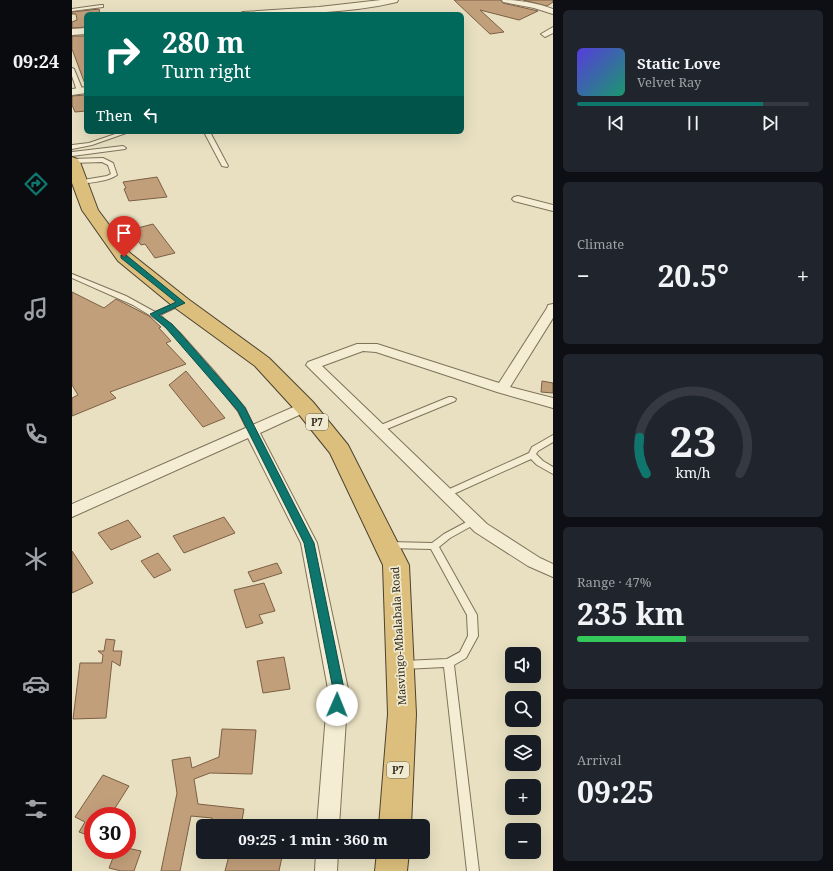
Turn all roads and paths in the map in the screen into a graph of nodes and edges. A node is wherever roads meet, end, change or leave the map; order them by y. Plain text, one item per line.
1 (394, 0) edge
2 (506, 0) edge
3 (101, 6) dead end
4 (72, 10) edge
5 (287, 12) edge
6 (553, 12) edge
7 (553, 30) edge
8 (84, 31) edge
9 (72, 32) edge
10 (553, 38) edge
11 (72, 69) edge
12 (79, 91) edge
13 (120, 134) edge
14 (208, 134) edge
15 (72, 147) edge
16 (123, 148) dead end
17 (72, 154) edge
18 (72, 161) edge
19 (225, 166) dead end
20 (79, 182) junction
21 (518, 199) dead end
22 (553, 208) edge
23 (81, 212) edge
24 (72, 276) edge
25 (181, 303) junction
26 (553, 308) edge
27 (154, 314) junction
28 (502, 389) junction
29 (452, 399) dead end
30 (553, 403) edge
31 (305, 407) junction
32 (379, 429) junction
33 (252, 431) junction
34 (553, 438) edge
35 (532, 454) junction
36 (553, 471) edge
37 (446, 494) junction
38 (72, 511) edge
39 (474, 522) junction
40 (386, 545) junction
41 (434, 546) junction
42 (553, 571) edge
43 (449, 663) junction
44 (400, 665) junction
45 (329, 819) edge
46 (394, 819) edge
47 (327, 859) edge
48 (392, 859) edge
49 (326, 871) edge
50 (391, 871) edge
51 (473, 871) edge

1 - 5 street
2 - 6 street
3 - 4 lane
7 - 10 street
8 - 9 street
11 - 12 lane
13 - 15 lane
14 - 19 lane
16 - 17 lane
18 - 20 highway, Masvingo-Mbalabala Road / P7
18 - 20 lane
20 - 23 highway, Masvingo-Mbalabala Road / P7
21 - 22 street
23 - 25 highway, Masvingo-Mbalabala Road / P7
24 - 27 lane
25 - 27 lane
25 - 31 highway, Masvingo-Mbalabala Road / P7
26 - 28 street
27 - 33 lane
28 - 30 street
28 - 32 street
29 - 32 lane
31 - 33 street
31 - 40 highway, Masvingo-Mbalabala Road / P7
32 - 37 street
33 - 38 street
33 - 45 street
34 - 35 lane
35 - 36 lane
35 - 37 lane
37 - 39 street
39 - 41 lane
39 - 42 street
40 - 41 lane
40 - 44 highway, Masvingo-Mbalabala Road / P7
41 - 43 lane
43 - 44 lane
43 - 51 lane
44 - 46 highway, Masvingo-Mbalabala Road / P7
47 - 49 street
48 - 50 highway

